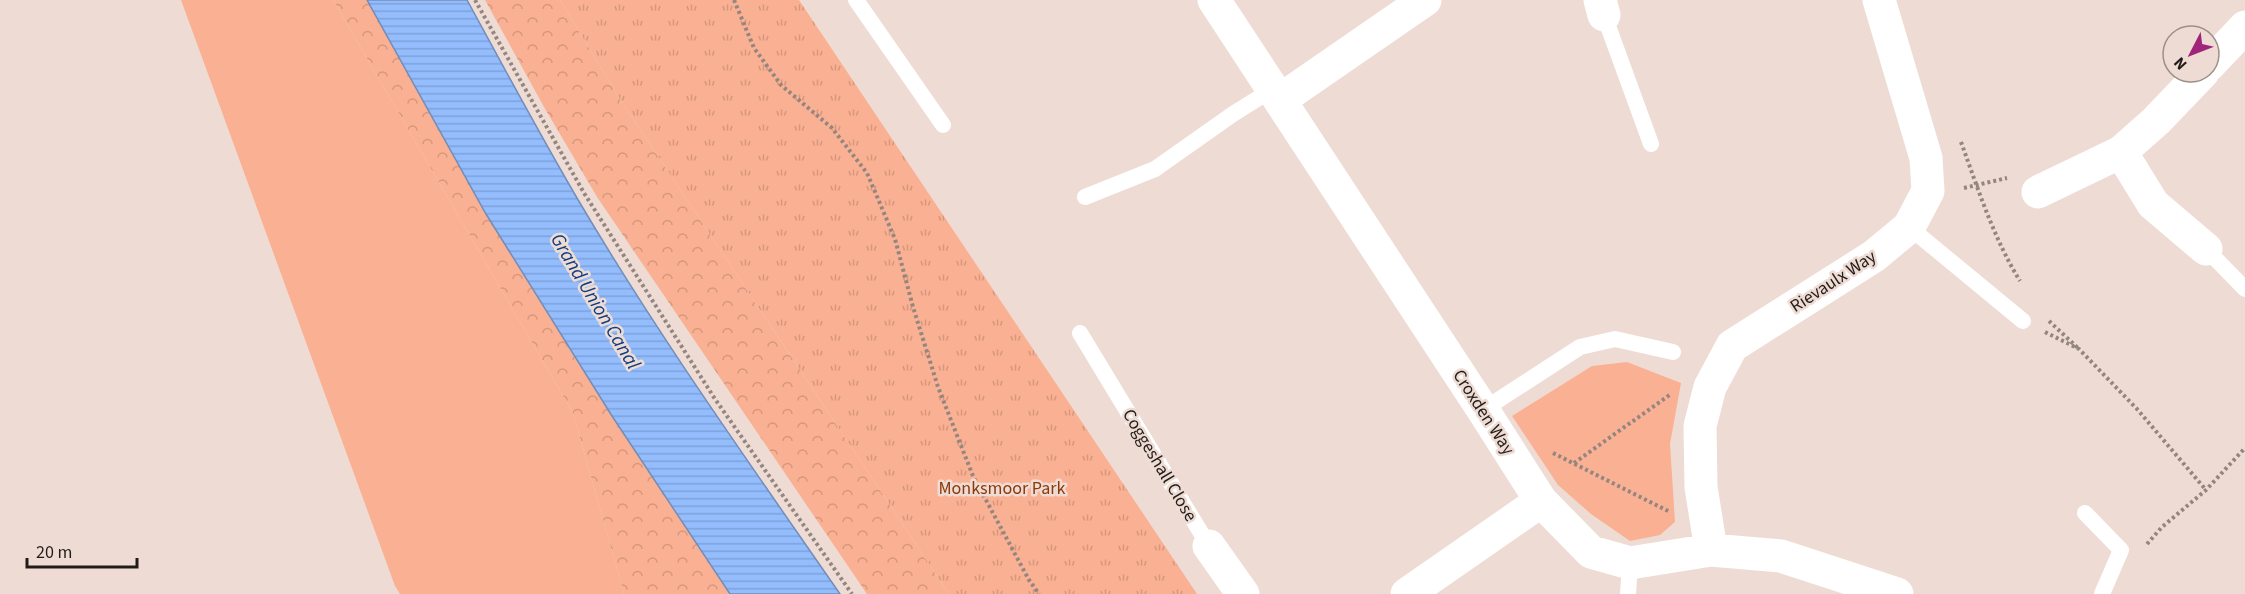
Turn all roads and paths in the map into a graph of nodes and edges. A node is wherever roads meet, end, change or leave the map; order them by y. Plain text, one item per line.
1 (475, 0) edge
2 (734, 0) edge
3 (856, 0) edge
4 (1214, 0) edge
5 (1425, 0) edge
6 (1879, 0) edge
7 (1602, 8) edge
8 (2245, 27) edge
9 (2221, 52) edge
10 (2191, 84) edge
11 (1277, 94) junction
12 (943, 125) dead end
13 (1960, 139) dead end
14 (1651, 144) dead end
15 (2121, 152) junction
16 (1976, 184) junction
17 (1928, 191) junction
18 (2038, 192) joint
19 (1085, 196) dead end
20 (1909, 228) junction
21 (2206, 249) joint
22 (2024, 288) dead end
23 (2245, 289) edge
24 (2045, 316) dead end
25 (2023, 321) joint
26 (1080, 333) dead end
27 (2079, 349) junction
28 (1673, 352) dead end
29 (1710, 387) junction
30 (1483, 410) junction
31 (2245, 448) edge
32 (1545, 449) dead end
33 (1574, 463) junction
34 (2206, 490) junction
35 (1541, 501) junction
36 (2085, 513) dead end
37 (1709, 540) junction
38 (1209, 546) joint
39 (2142, 549) dead end
40 (1629, 579) edge
41 (852, 594) edge
42 (1039, 594) edge
43 (1244, 594) edge
44 (1407, 594) edge
45 (1897, 594) edge
46 (2102, 594) edge

1 - 41 path
2 - 42 path
3 - 12 lane
4 - 11 street, Croxden Way
5 - 11 street
6 - 17 street
7 - 14 lane
8 - 9 street
10 - 15 street
11 - 19 lane
11 - 30 street, Croxden Way
13 - 16 path
15 - 18 street
15 - 21 street
16 - 17 path
16 - 18 path
16 - 22 path
17 - 20 street, Rievaulx Way
20 - 25 lane
20 - 29 street, Rievaulx Way
21 - 23 lane
24 - 27 path
25 - 27 path
26 - 38 lane, Coggeshall Close
27 - 34 path
28 - 30 lane
29 - 33 path
29 - 37 street, Rievaulx Way
30 - 35 street, Croxden Way
31 - 34 path
32 - 33 path
33 - 37 path
34 - 39 path
35 - 40 street, Croxden Way
35 - 44 street
36 - 46 lane
37 - 40 street, Croxden Way
37 - 45 street, Croxden Way
38 - 43 street, Coggeshall Close

